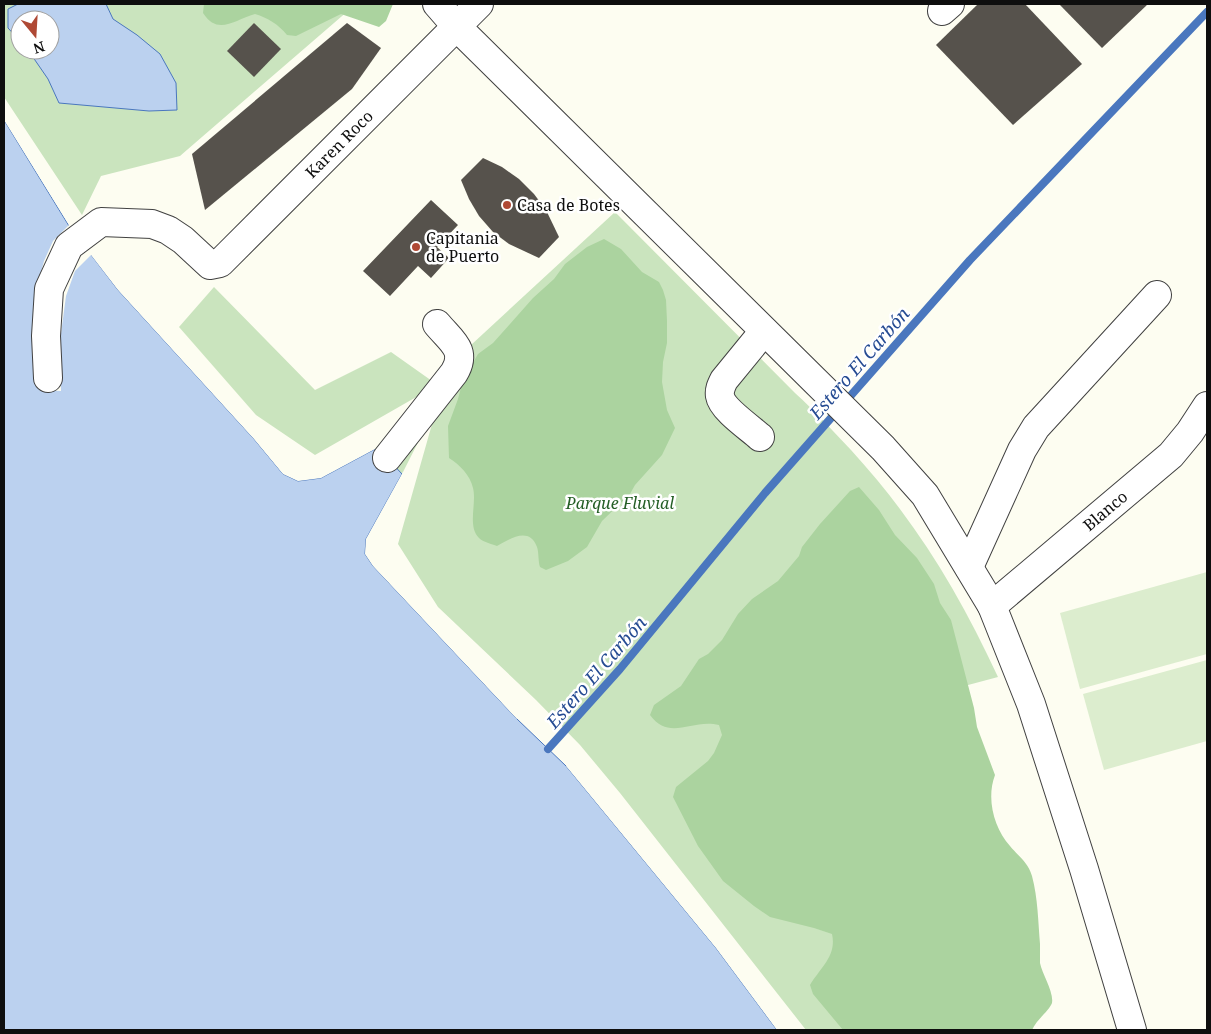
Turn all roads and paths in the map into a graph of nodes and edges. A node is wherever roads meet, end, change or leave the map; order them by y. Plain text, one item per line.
1 (437, 4) edge
2 (479, 4) edge
3 (457, 27) junction
4 (1157, 295) dead end
5 (436, 324) dead end
6 (764, 331) junction
7 (48, 378) dead end
8 (1207, 406) edge
9 (760, 437) dead end
10 (387, 458) dead end
11 (969, 566) junction
12 (992, 606) junction
13 (1132, 1030) edge

1 - 3 street
2 - 3 street, Karen Roco
3 - 6 street
3 - 7 street, Karen Roco
4 - 11 street
5 - 10 street
6 - 9 street
6 - 11 street
8 - 12 street, Blanco
11 - 12 street
12 - 13 street

